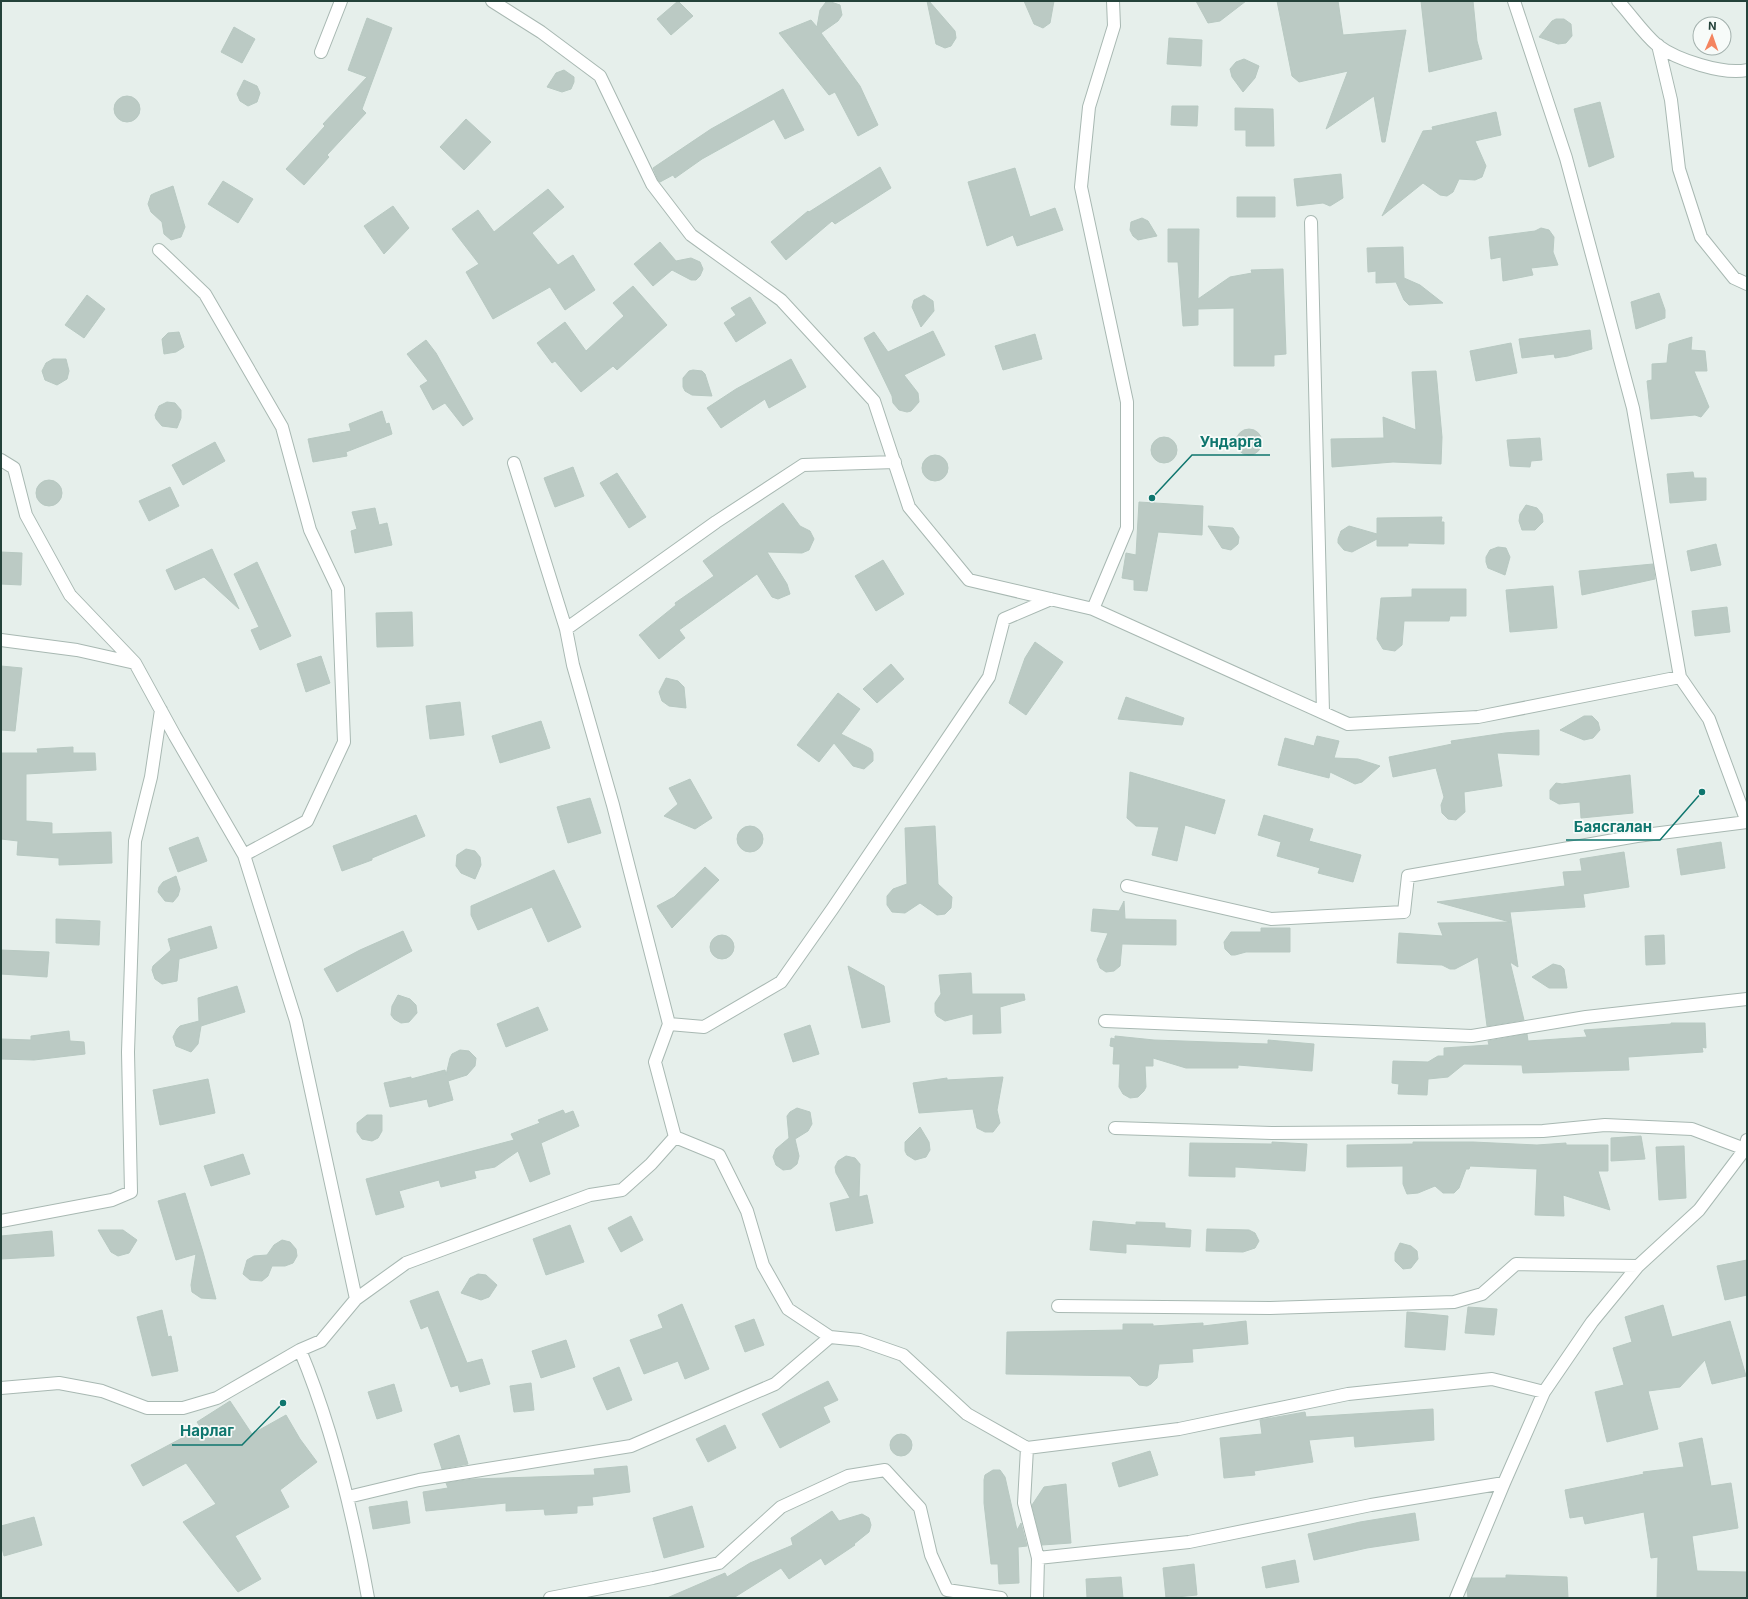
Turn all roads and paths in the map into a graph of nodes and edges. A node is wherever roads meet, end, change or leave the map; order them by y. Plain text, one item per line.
1 (341, 1) edge
2 (492, 1) edge
3 (1113, 1) edge
4 (1514, 1) edge
5 (1618, 1) edge
6 (1658, 45) junction
7 (321, 52) dead end
8 (1747, 70) edge
9 (1311, 222) dead end
10 (159, 250) dead end
11 (1747, 284) edge
12 (1, 460) edge
13 (894, 462) junction
14 (514, 463) dead end
15 (1051, 599) junction
16 (1093, 609) junction
17 (566, 629) junction
18 (1, 640) edge
19 (136, 663) junction
20 (1680, 677) junction
21 (161, 710) junction
22 (1323, 712) junction
23 (1747, 822) edge
24 (244, 855) junction
25 (1127, 886) dead end
26 (1747, 999) edge
27 (1105, 1021) dead end
28 (669, 1024) junction
29 (1115, 1128) dead end
30 (675, 1137) junction
31 (1746, 1145) edge
32 (1, 1221) edge
33 (1638, 1266) junction
34 (356, 1299) junction
35 (1058, 1306) dead end
36 (830, 1337) junction
37 (300, 1350) junction
38 (1, 1388) edge
39 (1544, 1392) junction
40 (1027, 1448) junction
41 (1504, 1483) junction
42 (348, 1497) junction
43 (1038, 1558) junction
44 (368, 1598) edge
45 (550, 1598) edge
46 (1001, 1598) edge
47 (1037, 1598) edge
48 (1456, 1598) edge

1 - 7 street
2 - 13 street
3 - 16 street
4 - 20 street
5 - 6 street
6 - 8 street
6 - 11 street
9 - 22 street
10 - 24 street
12 - 19 street
13 - 15 street
13 - 17 street
14 - 17 street
15 - 16 street
15 - 28 street
16 - 22 street
17 - 28 street
18 - 19 street
19 - 21 street
20 - 22 street
20 - 23 street
21 - 24 street
21 - 32 street
23 - 25 street
24 - 34 street
26 - 27 street
28 - 30 street
29 - 31 street
30 - 34 street
30 - 36 street
31 - 33 street
33 - 35 street
33 - 39 street
34 - 37 street
36 - 40 street
36 - 42 street
37 - 38 street
37 - 42 street
39 - 40 street
39 - 41 street
40 - 43 street
41 - 43 street
41 - 48 street
42 - 44 street
43 - 47 street
45 - 46 street

